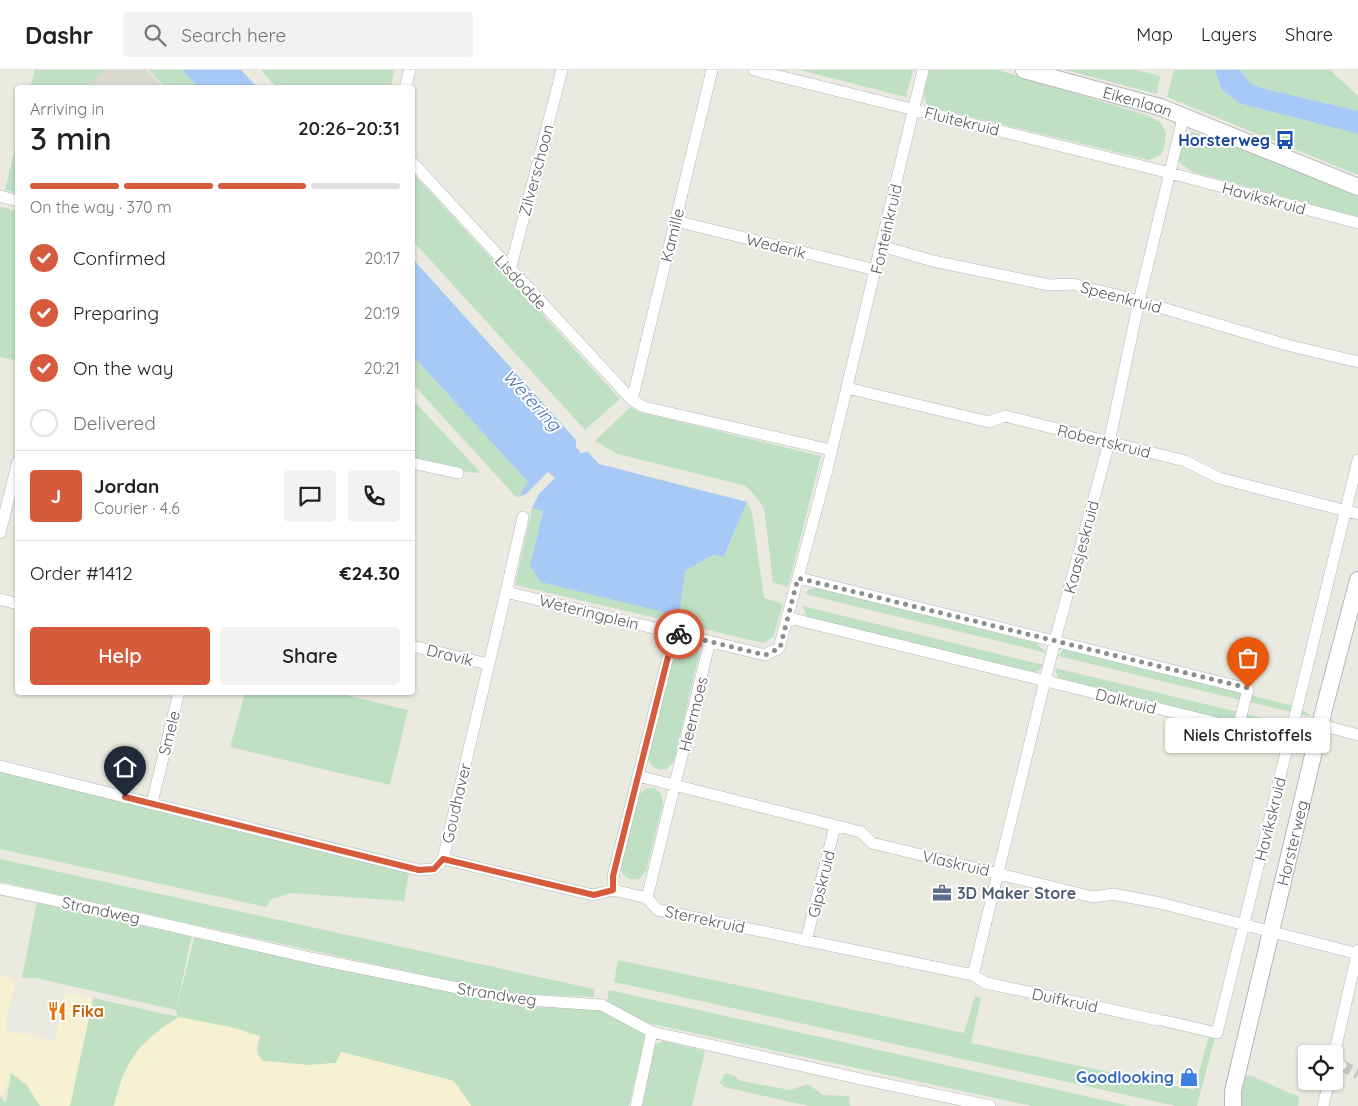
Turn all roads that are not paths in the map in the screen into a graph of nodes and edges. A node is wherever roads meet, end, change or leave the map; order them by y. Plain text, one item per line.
1 (410, 70) edge
2 (562, 70) edge
3 (712, 70) edge
4 (754, 70) edge
5 (923, 70) edge
6 (1024, 70) edge
7 (407, 85) edge
8 (914, 110) junction
9 (1183, 118) junction
10 (415, 165) edge
11 (1170, 173) junction
12 (1358, 187) edge
13 (0, 196) edge
14 (15, 200) edge
15 (676, 221) junction
16 (1358, 223) edge
17 (881, 246) junction
18 (510, 270) junction
19 (876, 270) junction
20 (1140, 301) junction
21 (1358, 362) edge
22 (847, 388) junction
23 (632, 400) junction
24 (1109, 443) junction
25 (831, 450) junction
26 (1358, 460) edge
27 (415, 464) edge
28 (15, 473) edge
29 (458, 473) dead end
30 (1345, 511) junction
31 (1358, 514) edge
32 (523, 517) dead end
33 (0, 533) edge
34 (798, 578) junction
35 (1358, 580) edge
36 (506, 592) junction
37 (0, 599) edge
38 (15, 603) edge
39 (788, 618) junction
40 (674, 633) junction
41 (1055, 640) junction
42 (710, 642) junction
43 (415, 647) edge
44 (488, 664) junction
45 (1045, 682) junction
46 (178, 695) edge
47 (1321, 725) junction
48 (1358, 735) edge
49 (0, 766) edge
50 (638, 776) junction
51 (675, 786) junction
52 (152, 803) junction
53 (836, 826) junction
54 (443, 859) junction
55 (999, 873) junction
56 (0, 889) edge
57 (613, 890) junction
58 (647, 898) junction
59 (1244, 925) junction
60 (1270, 932) junction
61 (806, 941) junction
62 (1358, 952) edge
63 (973, 976) junction
64 (652, 1032) junction
65 (1217, 1033) joint
66 (1339, 1045) edge
67 (1327, 1090) edge
68 (636, 1106) edge
69 (990, 1106) edge
70 (1232, 1106) edge
71 (1323, 1106) edge

1 - 7 street
2 - 18 street, Zilverschoon
3 - 15 street, Kamille
4 - 8 street, Fluitekruid
5 - 8 street, Fonteinkruid
6 - 9 street, Eikenlaan
8 - 11 street, Fluitekruid
8 - 17 street, Fonteinkruid
9 - 11 street, Kaasjeskruid
9 - 12 street, Eikenlaan
10 - 18 street, Lisdodde
11 - 16 street, Havikskruid
11 - 20 street, Kaasjeskruid
13 - 14 street
15 - 19 street, Wederik
15 - 23 street, Kamille
17 - 19 street, Fonteinkruid
17 - 20 street, Speenkruid
18 - 23 street, Lisdodde
19 - 22 street, Fonteinkruid
20 - 21 street, Speenkruid
20 - 24 street, Kaasjeskruid
22 - 24 street, Robertskruid
22 - 25 street, Weteringplein
23 - 25 street
24 - 30 street, Robertskruid
24 - 41 street, Kaasjeskruid
25 - 34 street, Weteringplein
26 - 30 street, Havikskruid
27 - 29 street
28 - 33 street
30 - 31 street, Robertskruid
30 - 59 street, Havikskruid
32 - 36 street
34 - 39 street, Weteringplein
34 - 41 street, Dalkruid
35 - 47 street, Horsterweg
36 - 40 street, Weteringplein
36 - 44 street, Goudhaver
37 - 38 street
39 - 42 street, Weteringplein
39 - 45 street, Dalkruid
40 - 42 street, Weteringplein
40 - 50 street
41 - 45 street, Kaasjeskruid
41 - 45 street, Dalkruid
42 - 51 street, Heermoes
43 - 44 street, Dravik
44 - 54 street, Goudhaver
45 - 55 street, Kaasjeskruid
46 - 52 street, Smele
47 - 48 street
47 - 60 street, Horsterweg
49 - 52 street, Goudhaver
50 - 51 street
50 - 57 street
51 - 53 street, Vlaskruid
51 - 58 street, Heermoes
52 - 54 street, Goudhaver
53 - 55 street, Vlaskruid
53 - 61 street, Gipskruid
54 - 57 street, Sterrekruid
55 - 59 street, Vlaskruid
55 - 63 street, Kaasjeskruid
56 - 64 street, Strandweg
57 - 58 street, Sterrekruid
58 - 61 street, Sterrekruid
59 - 60 street, Vlaskruid
59 - 65 street, Havikskruid
60 - 62 street, Vlaskruid
60 - 70 street, Horsterweg
61 - 63 street, Sterrekruid
62 - 66 street
63 - 65 street, Duifkruid
64 - 68 street
64 - 69 street, Strandweg
67 - 71 street

